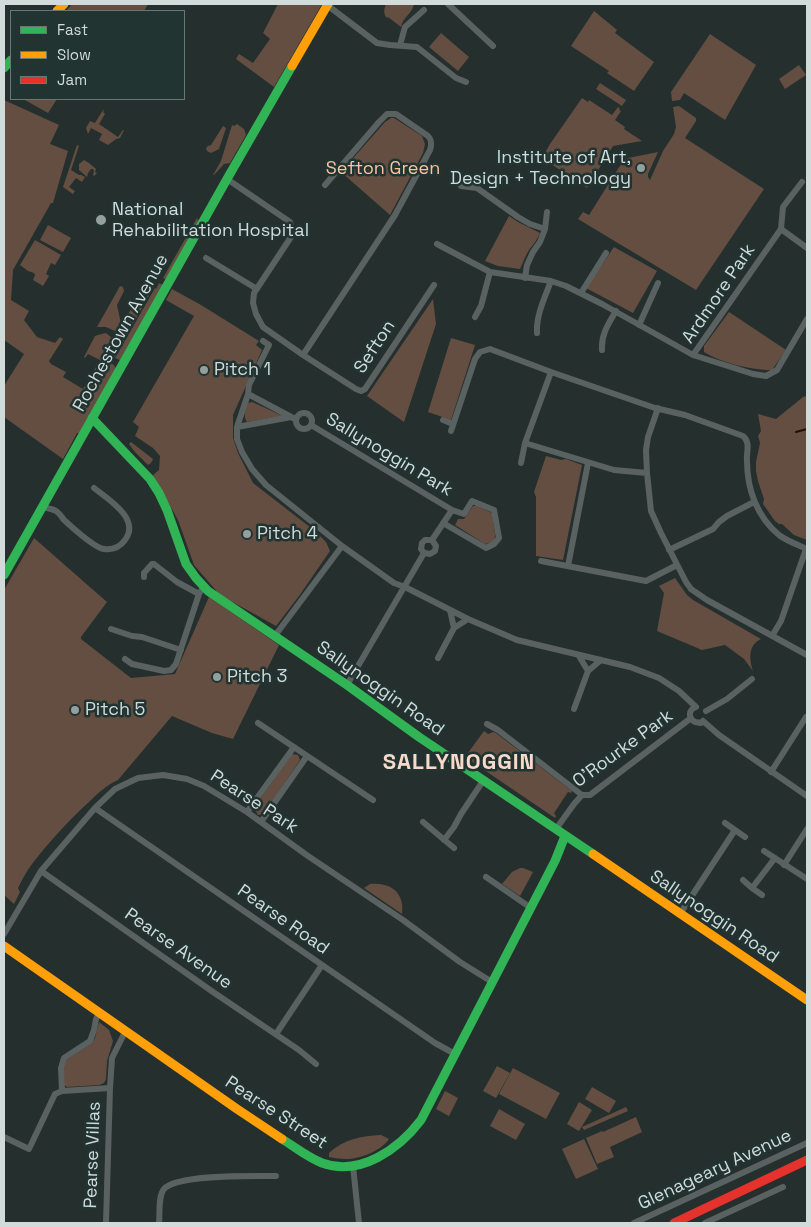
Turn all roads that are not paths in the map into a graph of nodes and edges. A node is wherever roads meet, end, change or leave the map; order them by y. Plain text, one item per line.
1 (328, 4) edge
2 (448, 4) edge
3 (424, 10) dead end
4 (400, 45) junction
5 (493, 46) dead end
6 (466, 82) dead end
7 (226, 179) junction
8 (802, 182) dead end
9 (325, 185) dead end
10 (462, 186) dead end
11 (547, 212) dead end
12 (545, 229) junction
13 (781, 229) junction
14 (437, 244) dead end
15 (807, 248) edge
16 (606, 252) dead end
17 (206, 258) dead end
18 (490, 272) junction
19 (525, 278) junction
20 (551, 281) junction
21 (658, 283) dead end
22 (434, 285) dead end
23 (257, 289) junction
24 (581, 293) junction
25 (616, 311) junction
26 (475, 317) dead end
27 (807, 319) edge
28 (639, 325) junction
29 (537, 332) dead end
30 (263, 341) dead end
31 (602, 350) dead end
32 (303, 355) junction
33 (693, 355) junction
34 (551, 372) junction
35 (248, 394) junction
36 (658, 408) junction
37 (92, 418) junction
38 (293, 418) junction
39 (443, 420) dead end
40 (453, 424) junction
41 (311, 426) junction
42 (237, 428) junction
43 (451, 431) dead end
44 (526, 443) junction
45 (521, 463) dead end
46 (588, 463) junction
47 (647, 473) junction
48 (94, 488) dead end
49 (754, 502) junction
50 (42, 507) junction
51 (452, 510) junction
52 (443, 523) junction
53 (432, 540) junction
54 (342, 546) junction
55 (807, 549) edge
56 (669, 550) junction
57 (424, 553) junction
58 (541, 561) dead end
59 (677, 565) junction
60 (568, 566) junction
61 (4, 575) edge
62 (144, 577) dead end
63 (405, 587) junction
64 (201, 590) junction
65 (450, 610) junction
66 (468, 619) junction
67 (454, 628) junction
68 (111, 629) dead end
69 (772, 636) junction
70 (274, 637) junction
71 (181, 650) junction
72 (807, 655) edge
73 (579, 656) junction
74 (438, 658) dead end
75 (125, 659) dead end
76 (601, 660) junction
77 (588, 671) junction
78 (752, 679) dead end
79 (347, 685) junction
80 (696, 707) junction
81 (574, 708) dead end
82 (706, 711) junction
83 (806, 717) dead end
84 (691, 718) junction
85 (703, 721) junction
86 (258, 723) dead end
87 (487, 724) dead end
88 (294, 747) junction
89 (307, 756) junction
90 (771, 772) junction
91 (483, 780) junction
92 (582, 795) junction
93 (807, 796) edge
94 (373, 800) dead end
95 (95, 808) junction
96 (247, 812) junction
97 (262, 822) junction
98 (423, 822) dead end
99 (725, 823) dead end
100 (807, 829) edge
101 (556, 830) junction
102 (735, 830) junction
103 (565, 836) junction
104 (745, 837) dead end
105 (444, 840) junction
106 (454, 848) dead end
107 (764, 851) dead end
108 (775, 858) junction
109 (784, 864) junction
110 (40, 871) junction
111 (486, 877) dead end
112 (807, 879) edge
113 (743, 880) dead end
114 (752, 888) junction
115 (762, 895) dead end
116 (531, 908) junction
117 (680, 914) junction
118 (4, 934) edge
119 (4, 946) edge
120 (322, 965) junction
121 (492, 982) junction
122 (807, 1000) edge
123 (99, 1013) junction
124 (125, 1032) junction
125 (276, 1034) junction
126 (455, 1054) junction
127 (316, 1064) dead end
128 (110, 1088) junction
129 (62, 1090) junction
130 (4, 1137) edge
131 (807, 1143) edge
132 (807, 1160) edge
133 (353, 1166) junction
134 (276, 1176) dead end
135 (782, 1187) dead end
136 (106, 1223) edge
137 (159, 1223) edge
138 (359, 1223) edge
139 (634, 1223) edge
140 (674, 1223) edge
141 (704, 1223) edge

1 - 4 street
1 - 7 street, Rochestown Avenue
2 - 5 street
3 - 4 street
4 - 6 street
7 - 23 street
7 - 37 street, Rochestown Avenue
8 - 13 street
9 - 32 street
10 - 12 street
11 - 12 street
12 - 19 street
13 - 15 street
13 - 33 street, Ardmore Park
14 - 18 street
16 - 24 street
17 - 23 street
18 - 19 street
18 - 26 street
19 - 20 street
20 - 24 street
20 - 29 street
21 - 28 street
22 - 32 street, Sefton
23 - 32 street, Sefton
24 - 25 street
25 - 28 street
25 - 31 street
27 - 33 street, Ardmore Park
28 - 33 street
30 - 35 street
34 - 36 street
34 - 40 street
34 - 44 street
35 - 38 street, Sallynoggin Park
35 - 42 street
36 - 47 street
36 - 49 street
37 - 50 street, Rochestown Avenue
37 - 64 street, Sallynoggin Road
38 - 41 street, Sallynoggin Park
38 - 41 street, Sallynoggin Park
38 - 42 street, Sallynoggin Park
39 - 40 street
40 - 43 street
41 - 51 street, Sallynoggin Park
42 - 54 street
44 - 45 street
44 - 46 street
46 - 47 street
46 - 60 street
47 - 56 street
48 - 50 street
49 - 55 street
49 - 56 street
50 - 61 street, Rochestown Avenue
51 - 52 street, Sallynoggin Park
51 - 52 street, Sallynoggin Park
52 - 53 street, Sallynoggin Park
53 - 57 street, Sallynoggin Park
53 - 57 street, Sallynoggin Park
54 - 63 street
54 - 70 street
55 - 69 street
56 - 59 street
57 - 63 street, Sallynoggin Park
58 - 60 street
59 - 60 street
59 - 69 street
62 - 64 street
63 - 65 street, O'Rourke Park
63 - 79 street
64 - 70 street, Sallynoggin Road
64 - 71 street
65 - 66 street, O'Rourke Park
65 - 67 street
66 - 67 street
66 - 73 street, O'Rourke Park
67 - 74 street
68 - 71 street
69 - 72 street
70 - 79 street, Sallynoggin Road
71 - 75 street
73 - 76 street, O'Rourke Park
73 - 77 street
76 - 77 street
76 - 80 street, O'Rourke Park
77 - 81 street
78 - 82 street
79 - 91 street, Sallynoggin Road
80 - 82 street
80 - 84 street
82 - 85 street
83 - 90 street
84 - 85 street
84 - 92 street, O'Rourke Park
85 - 90 street
86 - 88 street
87 - 92 street
88 - 89 street
88 - 96 street
89 - 94 street
89 - 97 street
90 - 93 street
91 - 101 street, Sallynoggin Road
91 - 105 street
92 - 101 street, O'Rourke Park
95 - 96 street, Pearse Park
95 - 110 street, Pearse Park
95 - 120 street, Pearse Road
96 - 97 street, Pearse Park
97 - 121 street, Pearse Park
98 - 105 street
99 - 102 street
100 - 109 street
101 - 103 street, Sallynoggin Road
102 - 104 street
102 - 117 street
103 - 116 street, Pearse Street
103 - 117 street, Sallynoggin Road
105 - 106 street
107 - 108 street
108 - 109 street
108 - 114 street
109 - 112 street
110 - 118 street, Pearse Park
110 - 125 street, Pearse Avenue
111 - 116 street
113 - 114 street
114 - 115 street
116 - 121 street, Pearse Street
117 - 122 street, Sallynoggin Road
119 - 123 street, Pearse Street
120 - 125 street
120 - 126 street, Pearse Road
121 - 126 street, Pearse Street
123 - 124 street, Pearse Street
123 - 129 street, Pearse Villas
124 - 128 street, Pearse Villas
124 - 133 street, Pearse Street
125 - 127 street, Pearse Avenue
126 - 133 street, Pearse Street
128 - 129 street, Pearse Villas
128 - 136 street, Pearse Villas
129 - 130 street, Pearse Villas
131 - 139 street, Glenageary Avenue
132 - 140 street
133 - 138 street
134 - 137 street
135 - 141 street

